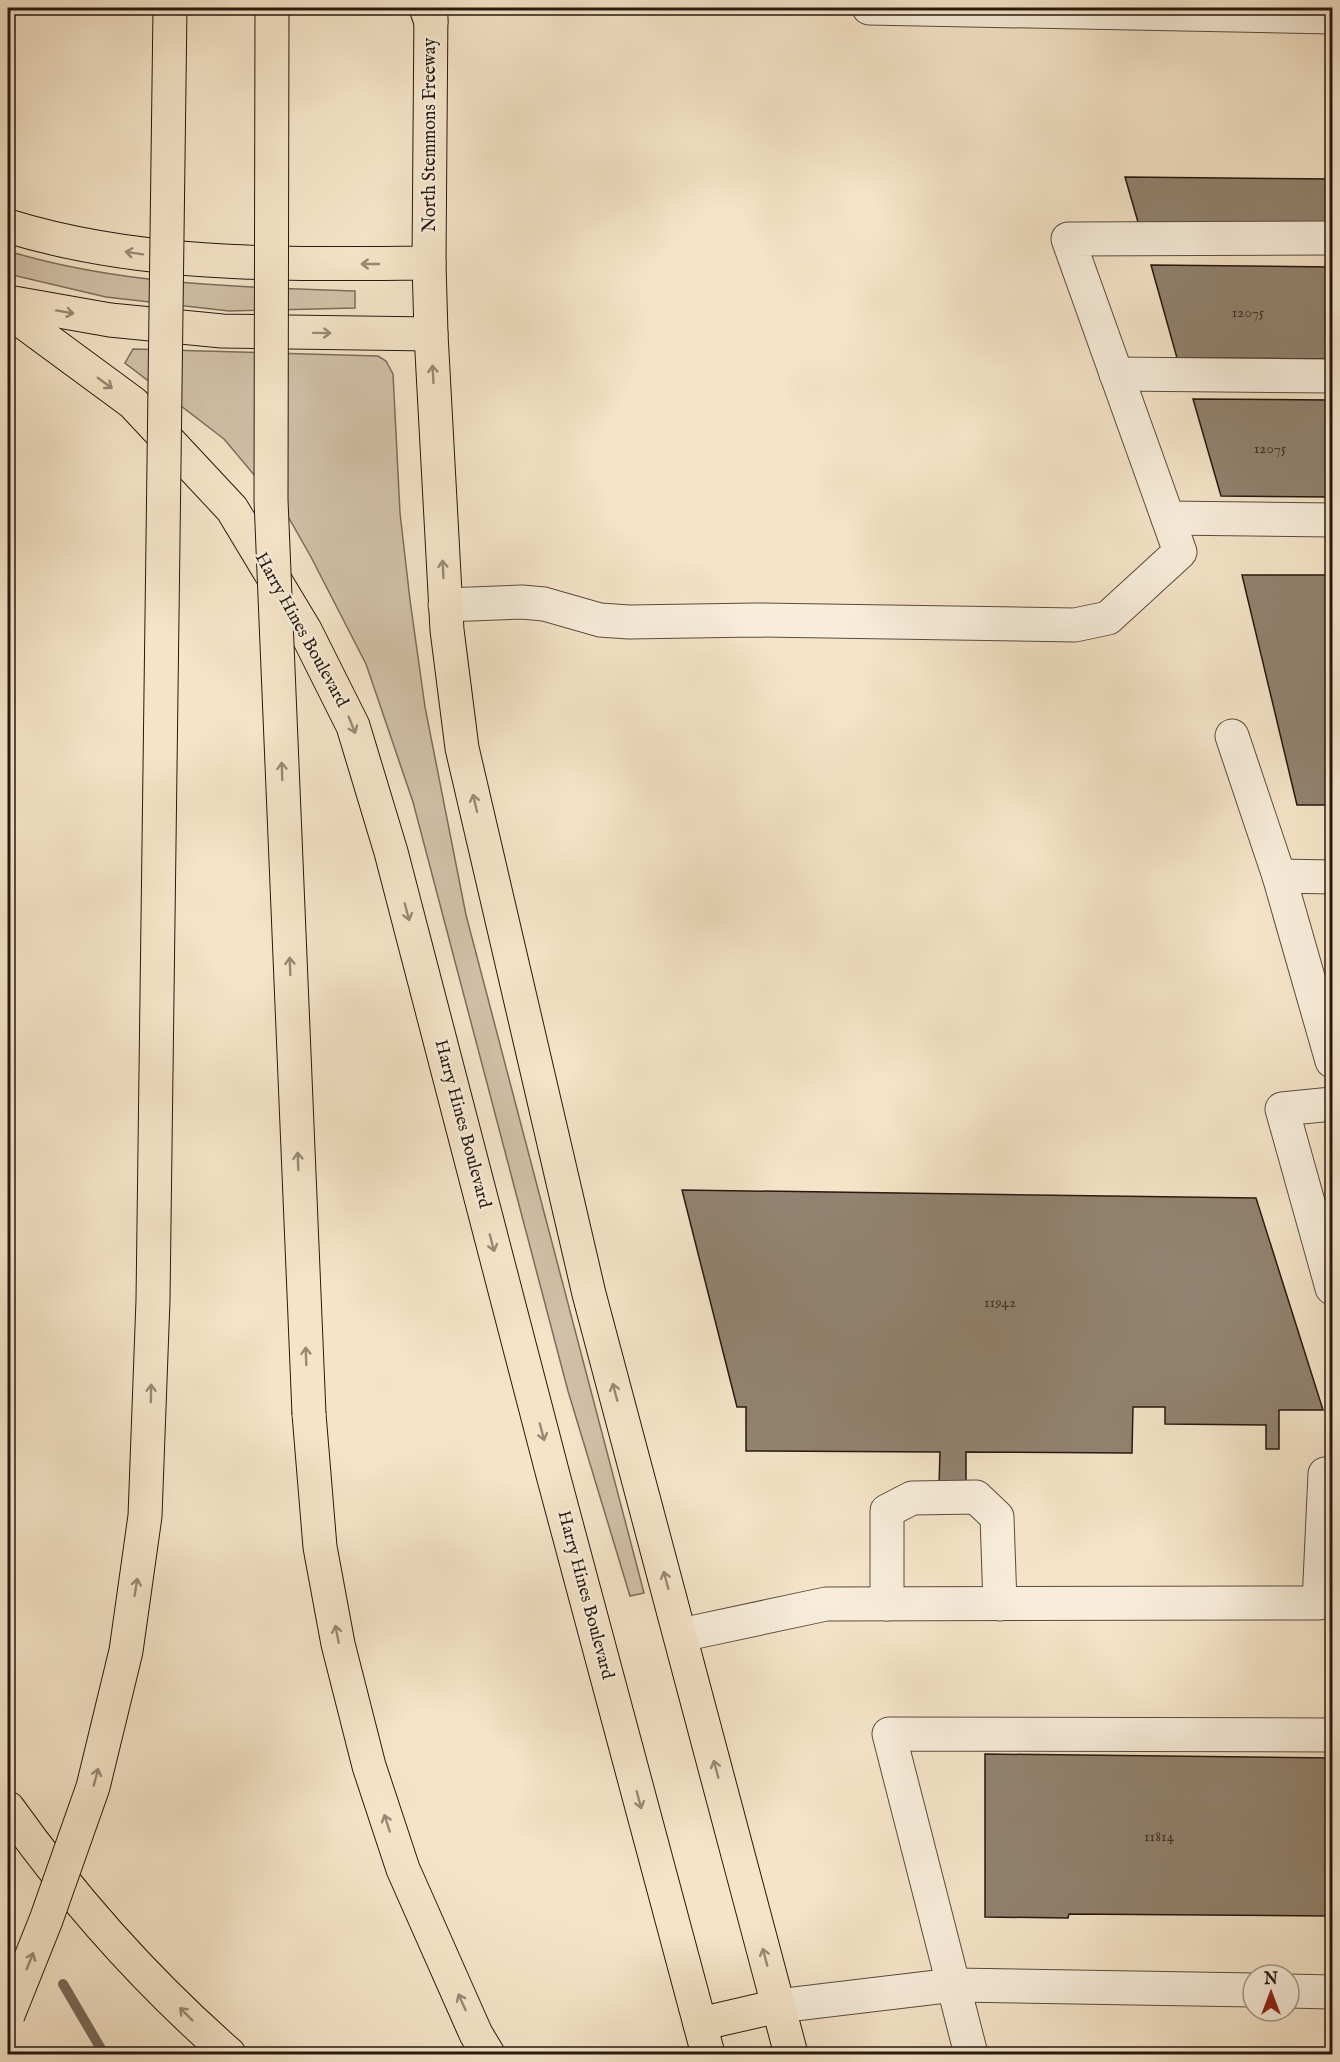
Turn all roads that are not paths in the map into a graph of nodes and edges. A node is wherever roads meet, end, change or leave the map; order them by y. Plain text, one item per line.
1 (170, 8) edge
2 (272, 8) edge
3 (869, 8) edge
4 (429, 12) edge
5 (1332, 17) edge
6 (8, 226) edge
7 (1332, 238) edge
8 (429, 263) junction
9 (8, 302) edge
10 (8, 311) edge
11 (431, 334) junction
12 (1116, 375) junction
13 (1332, 376) edge
14 (1168, 518) junction
15 (1332, 520) edge
16 (445, 605) junction
17 (1232, 736) dead end
18 (1279, 876) junction
19 (1332, 877) edge
20 (1332, 1061) edge
21 (1332, 1104) edge
22 (1332, 1288) edge
23 (1332, 1474) edge
24 (887, 1604) junction
25 (1000, 1604) junction
26 (681, 1635) junction
27 (1332, 1735) edge
28 (8, 1808) edge
29 (954, 1985) junction
30 (1241, 1990) edge
31 (1301, 1991) edge
32 (1332, 1992) edge
33 (778, 2006) junction
34 (8, 2015) edge
35 (700, 2024) junction
36 (229, 2055) edge
37 (488, 2055) edge
38 (708, 2055) edge
39 (791, 2055) edge
40 (970, 2055) edge

34 -> 1 main road, bridge
37 -> 2 main road, bridge
3 - 5 lane
4 - 8 main road, North Stemmons Freeway
8 -> 6 main road
7 - 12 lane
8 - 11 main road
9 -> 11 main road
10 -> 35 main road, Harry Hines Boulevard
16 -> 11 main road
12 - 13 lane
12 - 14 lane
14 - 15 lane
14 - 16 lane
26 -> 16 main road
17 - 18 lane
18 - 19 lane
18 - 20 lane
21 - 22 lane
23 - 25 lane
24 - 25 lane
24 - 25 lane
24 - 26 lane
33 -> 26 main road
27 - 29 lane
36 -> 28 main road
29 - 30 lane
29 - 33 lane
29 - 40 lane
31 - 32 lane
33 - 35 main road
33 - 39 main road
35 - 38 main road, Harry Hines Boulevard

